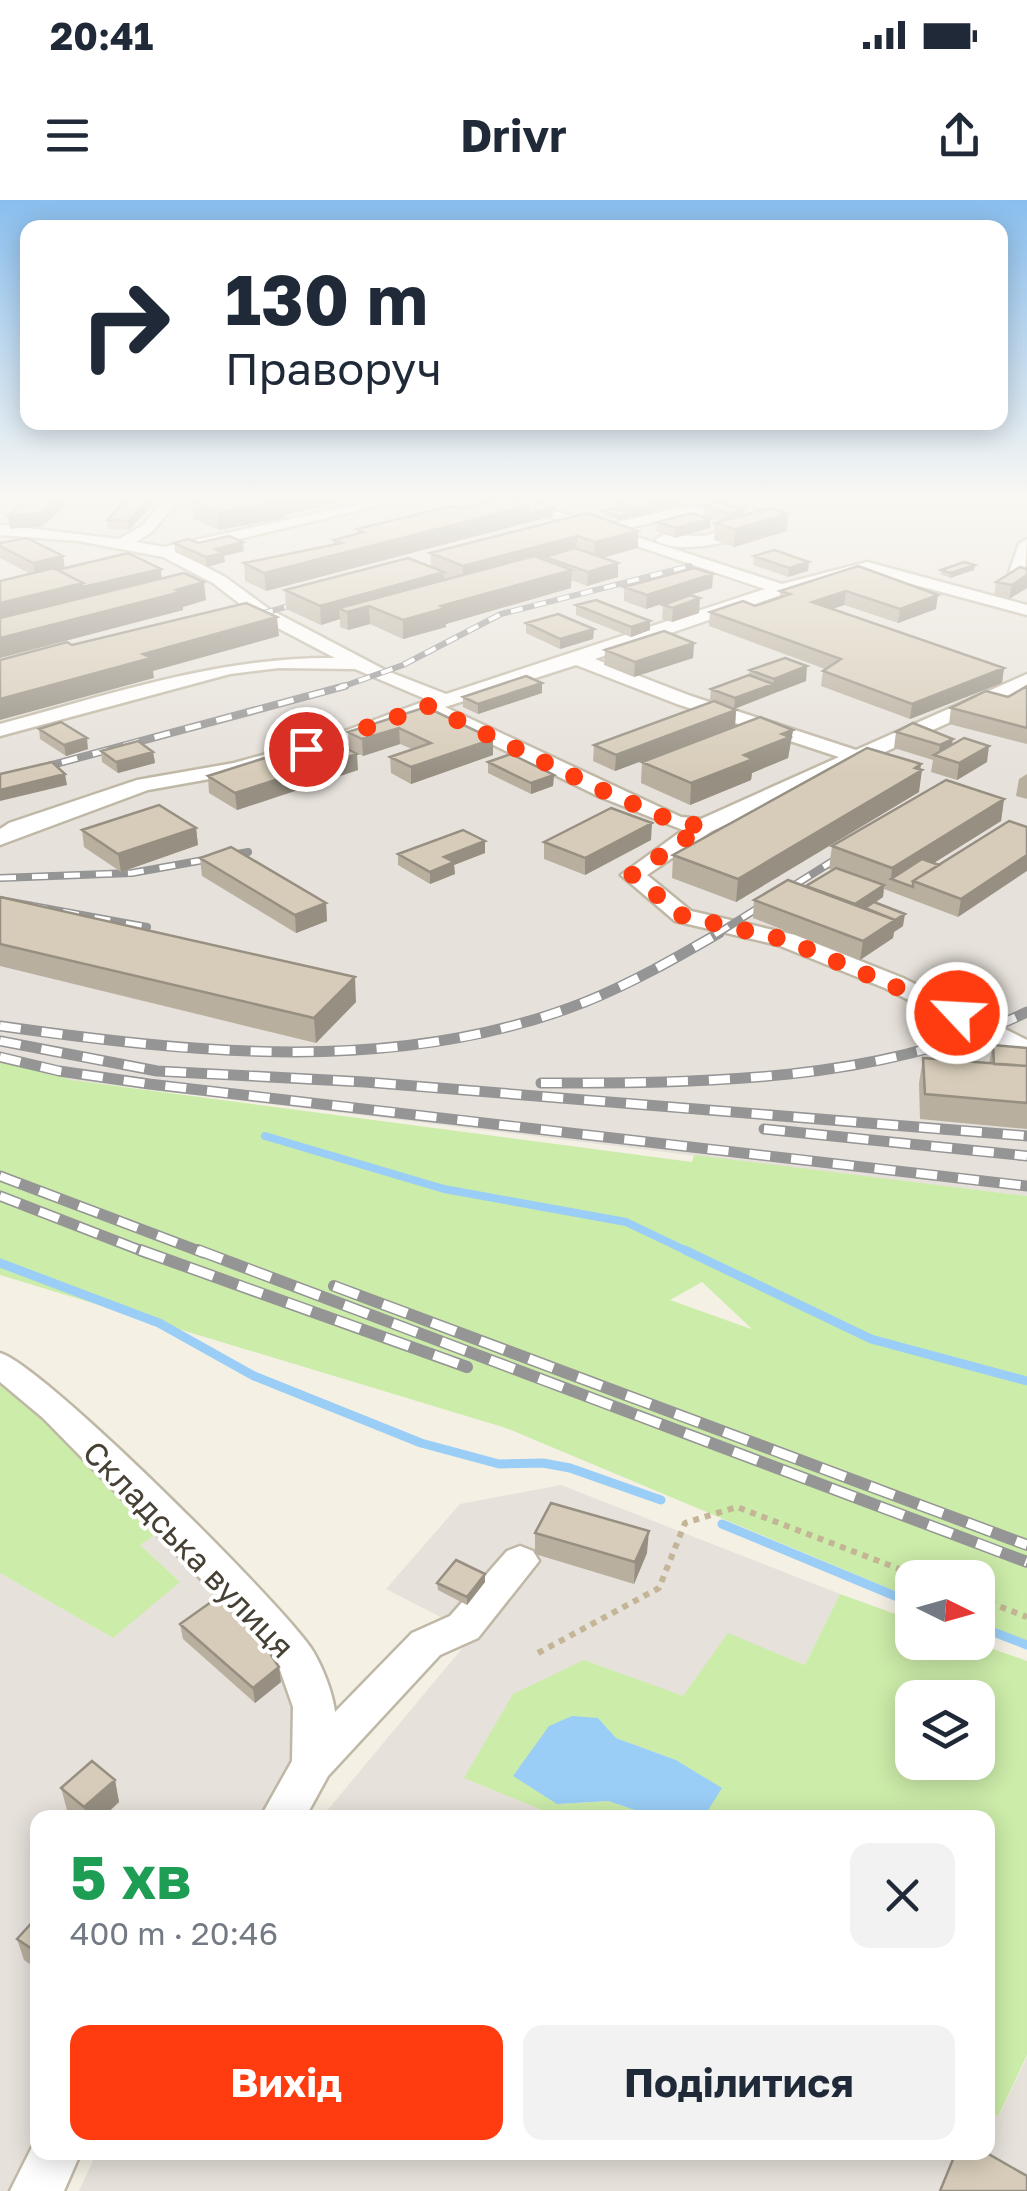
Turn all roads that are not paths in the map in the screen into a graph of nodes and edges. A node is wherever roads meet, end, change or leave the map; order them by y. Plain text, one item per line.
1 (239, 590) edge
2 (778, 590) edge
3 (952, 590) edge
4 (1027, 610) edge
5 (577, 659) junction
6 (359, 664) junction
7 (1027, 680) edge
8 (436, 703) junction
9 (0, 730) edge
10 (858, 757) junction
11 (704, 826) junction
12 (5, 829) edge
13 (1027, 1052) edge
14 (0, 1364) edge
15 (520, 1561) dead end
16 (313, 1762) junction
17 (286, 1810) edge
18 (52, 2160) edge
19 (36, 2191) edge

1 - 6 street
2 - 5 street
3 - 4 street
5 - 8 street
5 - 10 street
6 - 8 street
6 - 9 street
7 - 10 street
8 - 11 street
8 - 12 street
10 - 11 street
11 - 13 street
14 - 16 street, Складська вулиця
15 - 16 street
16 - 17 street, Складська вулиця
18 - 19 street

